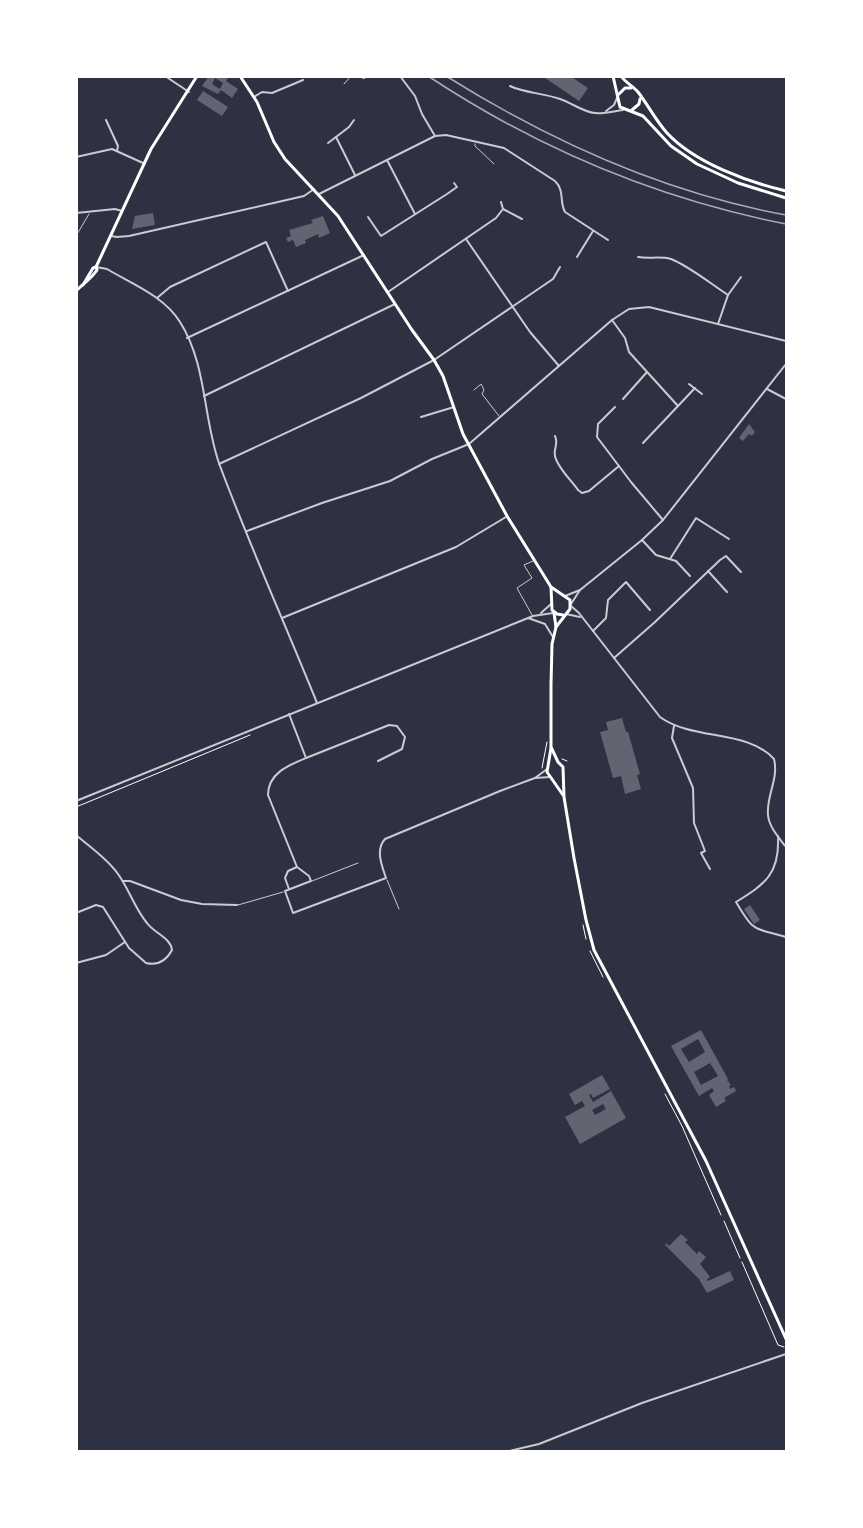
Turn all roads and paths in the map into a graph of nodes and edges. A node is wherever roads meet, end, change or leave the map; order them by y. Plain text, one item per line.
1 (165, 76) edge
2 (197, 76) edge
3 (240, 76) edge
4 (351, 76) edge
5 (359, 76) edge
6 (367, 76) edge
7 (400, 76) edge
8 (612, 76) edge
9 (621, 76) edge
10 (303, 80) dead end
11 (344, 84) dead end
12 (510, 86) dead end
13 (633, 88) junction
14 (189, 92) junction
15 (254, 97) junction
16 (618, 97) junction
17 (640, 97) junction
18 (623, 110) junction
19 (632, 110) junction
20 (604, 113) junction
21 (106, 120) dead end
22 (354, 120) dead end
23 (435, 136) junction
24 (336, 138) junction
25 (475, 141) junction
26 (328, 143) dead end
27 (117, 151) junction
28 (76, 157) edge
29 (387, 160) junction
30 (143, 164) junction
31 (494, 164) dead end
32 (355, 175) junction
33 (454, 183) dead end
34 (314, 189) junction
35 (786, 191) edge
36 (319, 194) junction
37 (786, 198) edge
38 (501, 202) dead end
39 (503, 209) junction
40 (122, 211) junction
41 (89, 212) junction
42 (76, 213) edge
43 (415, 214) junction
44 (368, 217) dead end
45 (522, 219) dead end
46 (593, 231) junction
47 (76, 236) edge
48 (111, 236) junction
49 (466, 239) junction
50 (608, 240) dead end
51 (364, 255) junction
52 (577, 257) dead end
53 (638, 257) dead end
54 (96, 267) junction
55 (560, 267) dead end
56 (741, 277) dead end
57 (76, 291) edge
58 (288, 291) junction
59 (388, 292) junction
60 (728, 295) junction
61 (157, 298) junction
62 (395, 304) junction
63 (512, 308) junction
64 (612, 320) junction
65 (718, 324) junction
66 (187, 338) junction
67 (786, 340) edge
68 (434, 360) junction
69 (786, 364) edge
70 (559, 366) junction
71 (647, 372) junction
72 (689, 384) dead end
73 (695, 388) junction
74 (767, 389) junction
75 (474, 390) dead end
76 (702, 394) dead end
77 (204, 396) junction
78 (623, 399) dead end
79 (786, 399) edge
80 (678, 406) junction
81 (454, 407) junction
82 (615, 407) dead end
83 (421, 417) dead end
84 (500, 418) junction
85 (555, 436) dead end
86 (643, 443) dead end
87 (469, 444) junction
88 (549, 453) dead end
89 (555, 453) junction
90 (219, 464) junction
91 (619, 466) junction
92 (507, 516) junction
93 (663, 520) junction
94 (247, 531) junction
95 (729, 539) dead end
96 (642, 540) junction
97 (670, 559) junction
98 (535, 560) junction
99 (708, 571) junction
100 (741, 572) dead end
101 (690, 576) dead end
102 (551, 586) junction
103 (579, 590) junction
104 (727, 592) dead end
105 (564, 596) junction
106 (551, 603) junction
107 (571, 605) junction
108 (650, 610) dead end
109 (541, 613) junction
110 (554, 613) junction
111 (565, 614) junction
112 (533, 616) junction
113 (580, 616) junction
114 (282, 618) junction
115 (528, 618) junction
116 (555, 627) junction
117 (593, 631) junction
118 (553, 639) junction
119 (614, 658) junction
120 (317, 703) junction
121 (289, 714) junction
122 (674, 726) junction
123 (252, 734) dead end
124 (547, 736) dead end
125 (551, 747) junction
126 (559, 756) dead end
127 (306, 758) junction
128 (378, 761) dead end
129 (567, 761) dead end
130 (558, 762) junction
131 (547, 768) junction
132 (540, 770) dead end
133 (562, 774) junction
134 (550, 777) junction
135 (535, 778) junction
136 (564, 797) junction
137 (76, 801) edge
138 (76, 807) edge
139 (76, 835) edge
140 (778, 836) junction
141 (786, 847) edge
142 (358, 863) dead end
143 (297, 867) junction
144 (710, 869) dead end
145 (386, 878) junction
146 (123, 881) junction
147 (311, 881) junction
148 (290, 890) junction
149 (285, 891) junction
150 (237, 905) joint
151 (399, 909) dead end
152 (76, 913) edge
153 (786, 937) edge
154 (125, 942) junction
155 (76, 963) edge
156 (665, 1094) dead end
157 (721, 1215) dead end
158 (724, 1221) dead end
159 (740, 1258) dead end
160 (742, 1262) dead end
161 (786, 1339) edge
162 (784, 1347) dead end
163 (786, 1354) edge
164 (505, 1452) edge

1 - 14 street
2 - 14 main road
3 - 15 main road
4 - 11 lane
5 - 6 street
7 - 23 street
8 - 16 main road
9 - 13 main road
10 - 15 street
12 - 20 street
13 - 16 main road
13 - 17 main road
14 - 30 main road
15 - 34 main road
16 - 18 main road
16 - 20 street
17 - 19 main road
17 - 35 main road
18 - 19 main road
18 - 20 street
19 - 37 main road
21 - 27 street
22 - 24 street
23 - 25 street
23 - 29 street
24 - 26 street
24 - 32 street
25 - 31 lane
25 - 46 street
27 - 28 street
27 - 30 street
29 - 32 street
29 - 43 street
30 - 40 main road
32 - 36 street
33 - 43 street
34 - 36 main road
34 - 48 street
36 - 51 main road
38 - 39 street
39 - 45 street
39 - 49 street
40 - 41 street
40 - 48 main road
41 - 42 street
41 - 47 lane
43 - 44 street
46 - 50 street
46 - 52 street
48 - 54 main road
49 - 59 street
49 - 63 street
51 - 58 street
51 - 59 main road
53 - 60 street
54 - 57 main road
54 - 61 street
55 - 63 street
56 - 60 street
58 - 61 street
58 - 66 street
59 - 62 main road
60 - 65 street
61 - 66 street
62 - 68 main road
62 - 77 street
63 - 68 street
63 - 70 street
64 - 65 street
64 - 70 street
64 - 71 street
65 - 67 street
66 - 77 street
68 - 81 main road
68 - 90 street
69 - 74 street
70 - 84 street
71 - 78 street
71 - 80 street
72 - 73 street
73 - 76 street
73 - 80 street
74 - 79 street
74 - 93 street
75 - 84 lane
77 - 90 street
80 - 86 street
81 - 83 street
81 - 87 main road
82 - 91 street
84 - 87 street
85 - 89 street
87 - 92 main road
87 - 94 street
88 - 89 street
89 - 91 street
90 - 94 street
91 - 93 street
92 - 98 main road
92 - 114 street
93 - 96 street
94 - 114 street
95 - 97 street
96 - 97 street
96 - 103 street
97 - 101 street
98 - 102 main road
98 - 112 lane
99 - 100 street
99 - 104 street
99 - 119 street
102 - 105 main road
102 - 106 main road
103 - 105 street
103 - 107 street
105 - 106 main road
105 - 107 main road
106 - 109 street
106 - 110 main road
107 - 111 main road
107 - 113 street
108 - 117 street
109 - 110 street
109 - 112 street
110 - 111 main road
110 - 116 main road
111 - 113 street
111 - 116 main road
112 - 115 street
113 - 117 street
114 - 120 street
115 - 118 street
115 - 120 street
116 - 118 main road
117 - 119 street
118 - 125 main road
119 - 122 street
120 - 121 street
121 - 127 street
121 - 137 street
122 - 140 street
122 - 144 street
123 - 138 path
124 - 132 path
125 - 130 main road
125 - 131 main road
126 - 129 path
127 - 128 street
127 - 143 street
130 - 131 main road
130 - 133 main road
131 - 134 main road
131 - 135 street
133 - 134 main road
133 - 136 main road
134 - 135 street
134 - 136 main road
135 - 145 street
136 - 161 main road
139 - 146 street
140 - 141 street
140 - 153 street
142 - 147 lane
143 - 147 street
143 - 148 street
145 - 149 street
145 - 151 lane
146 - 150 street
146 - 154 street
147 - 148 street
148 - 149 street
149 - 150 lane
152 - 154 street
154 - 155 street
156 - 157 path
158 - 159 path
160 - 162 path
163 - 164 street

